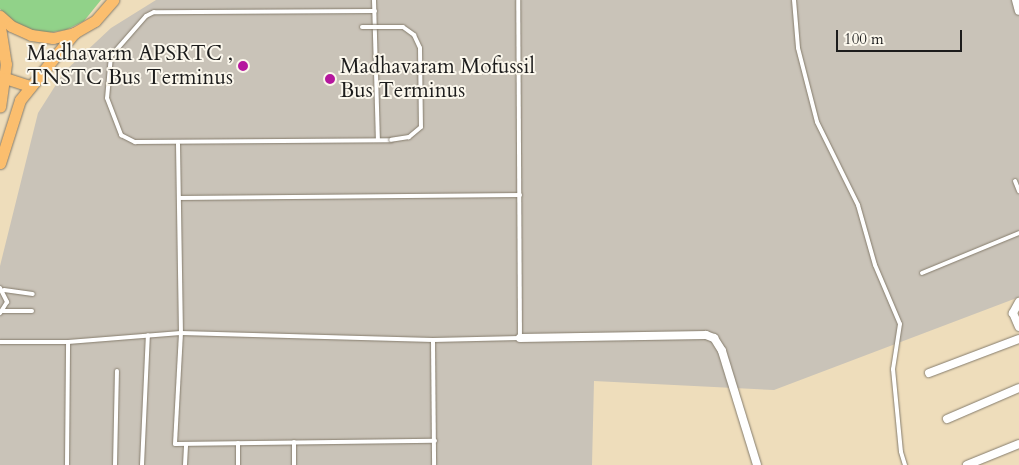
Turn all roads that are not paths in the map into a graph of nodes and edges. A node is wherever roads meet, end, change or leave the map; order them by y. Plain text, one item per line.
1 (124, 0) edge
2 (374, 0) edge
3 (518, 0) edge
4 (794, 0) edge
5 (1016, 0) edge
6 (112, 1) edge
7 (1019, 10) edge
8 (375, 11) junction
9 (0, 16) edge
10 (0, 27) edge
11 (362, 27) dead end
12 (74, 33) junction
13 (5, 78) junction
14 (29, 86) junction
15 (0, 107) edge
16 (378, 140) junction
17 (178, 144) junction
18 (0, 163) edge
19 (1014, 181) dead end
20 (1019, 192) edge
21 (520, 195) junction
22 (180, 198) junction
23 (1019, 233) edge
24 (922, 273) dead end
25 (2, 289) edge
26 (33, 294) dead end
27 (1019, 302) edge
28 (32, 311) dead end
29 (1, 312) edge
30 (1019, 327) edge
31 (181, 333) junction
32 (148, 335) junction
33 (520, 338) junction
34 (1019, 339) edge
35 (433, 340) junction
36 (0, 342) edge
37 (68, 342) junction
38 (117, 371) dead end
39 (929, 373) dead end
40 (1019, 388) edge
41 (947, 420) dead end
42 (294, 442) junction
43 (434, 442) junction
44 (238, 443) junction
45 (186, 444) junction
46 (1019, 444) edge
47 (67, 465) edge
48 (115, 465) edge
49 (142, 465) edge
50 (185, 465) edge
51 (238, 465) edge
52 (294, 465) edge
53 (434, 465) edge
54 (757, 465) edge
55 (906, 465) edge
56 (967, 465) edge

1 - 6 main road
2 - 8 lane
3 - 21 lane
4 - 55 lane
5 - 7 street
6 - 12 main road
8 - 16 lane
8 - 17 lane
9 - 12 main road
10 - 13 main road
11 - 16 lane, bridge
12 - 14 main road
13 - 14 main road
13 - 15 main road
14 - 18 main road
16 - 17 lane
17 - 22 lane
19 - 20 lane
21 - 22 lane
21 - 33 lane
22 - 31 lane
23 - 24 lane
25 - 26 lane
25 - 29 lane
27 - 30 street
28 - 29 lane
31 - 32 lane
31 - 35 lane
31 - 45 lane
32 - 37 lane
32 - 49 lane
33 - 35 lane
33 - 54 street
34 - 39 street
35 - 43 lane
36 - 37 lane
37 - 47 lane
38 - 48 lane
40 - 41 street
42 - 43 lane
42 - 44 lane
42 - 52 lane
43 - 53 lane
44 - 45 lane
44 - 51 lane
45 - 50 lane
46 - 56 street

